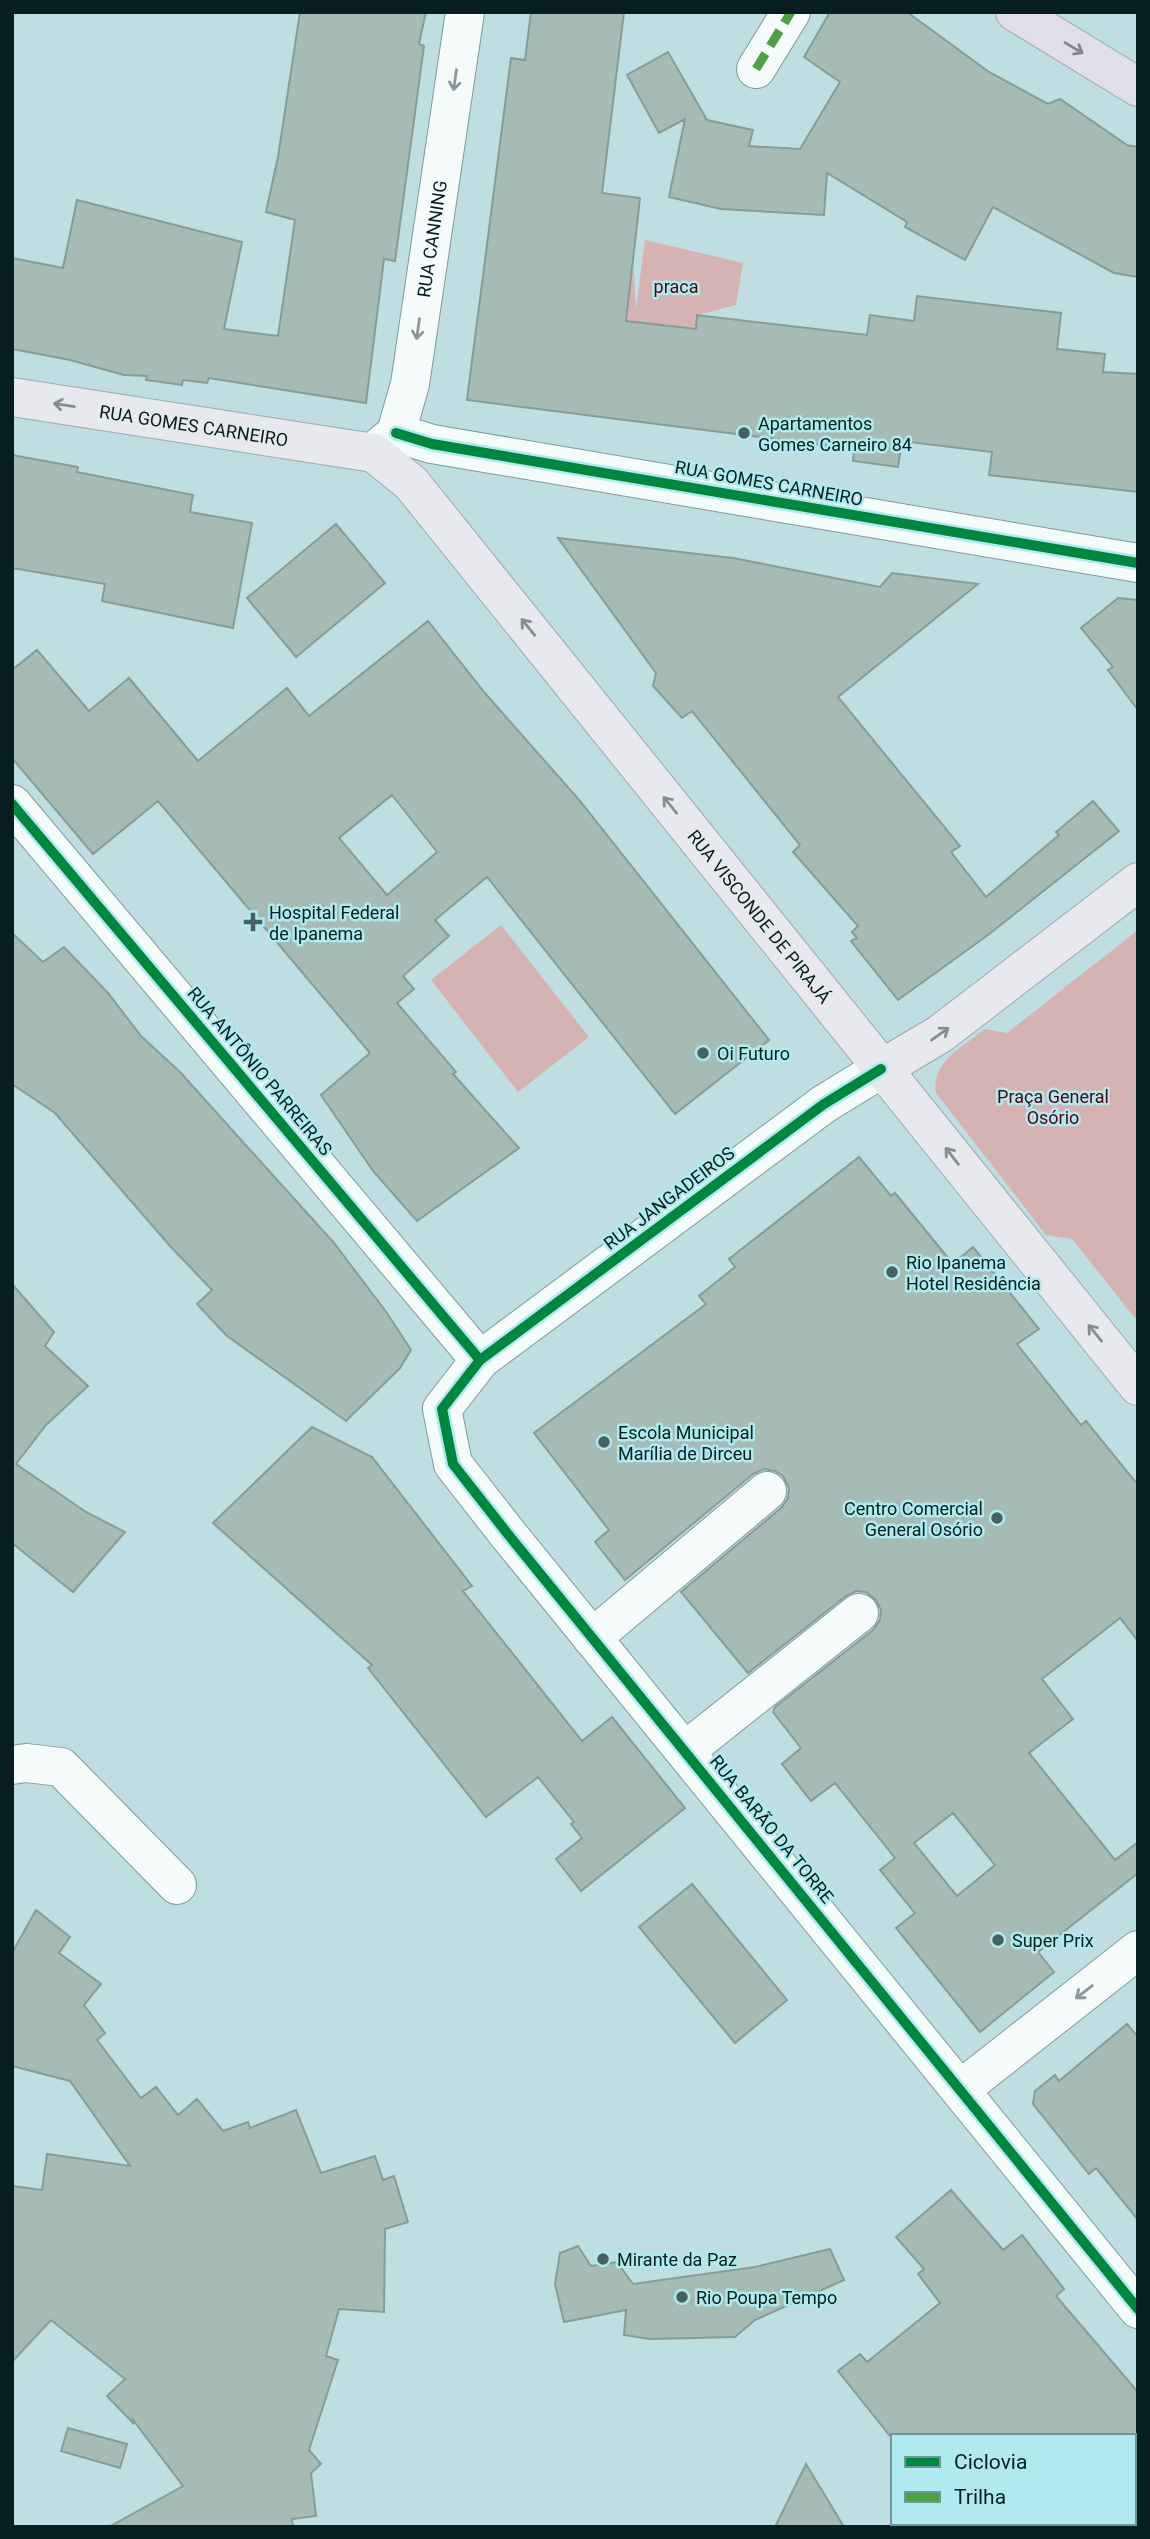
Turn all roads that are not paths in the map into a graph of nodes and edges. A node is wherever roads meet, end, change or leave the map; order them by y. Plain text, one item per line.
1 (465, 12) edge
2 (791, 12) edge
3 (1015, 12) edge
4 (756, 69) dead end
5 (1138, 87) edge
6 (12, 397) edge
7 (385, 443) junction
8 (1138, 563) edge
9 (12, 804) edge
10 (1138, 883) edge
11 (881, 1069) junction
12 (480, 1360) junction
13 (1138, 1386) edge
14 (767, 1491) dead end
15 (859, 1613) dead end
16 (592, 1638) junction
17 (685, 1751) junction
18 (12, 1765) edge
19 (177, 1885) dead end
20 (1138, 1950) edge
21 (961, 2089) junction
22 (1138, 2308) edge

1 -> 7 street, RUA CANNING
2 - 4 street
3 -> 5 highway
7 -> 6 main road, RUA GOMES CARNEIRO
7 - 8 street, RUA GOMES CARNEIRO
11 -> 7 main road, RUA VISCONDE DE PIRAJÁ
9 - 12 street, RUA ANTÔNIO PARREIRAS
11 -> 10 main road, RUA JANGADEIROS
11 - 12 street, RUA JANGADEIROS
13 -> 11 main road, RUA VISCONDE DE PIRAJÁ
12 - 16 street, RUA BARÃO DA TORRE
14 - 16 street
15 - 17 street
16 - 17 street, RUA BARÃO DA TORRE
17 - 21 street, RUA BARÃO DA TORRE
18 - 19 street
20 -> 21 street
21 - 22 street, RUA BARÃO DA TORRE

